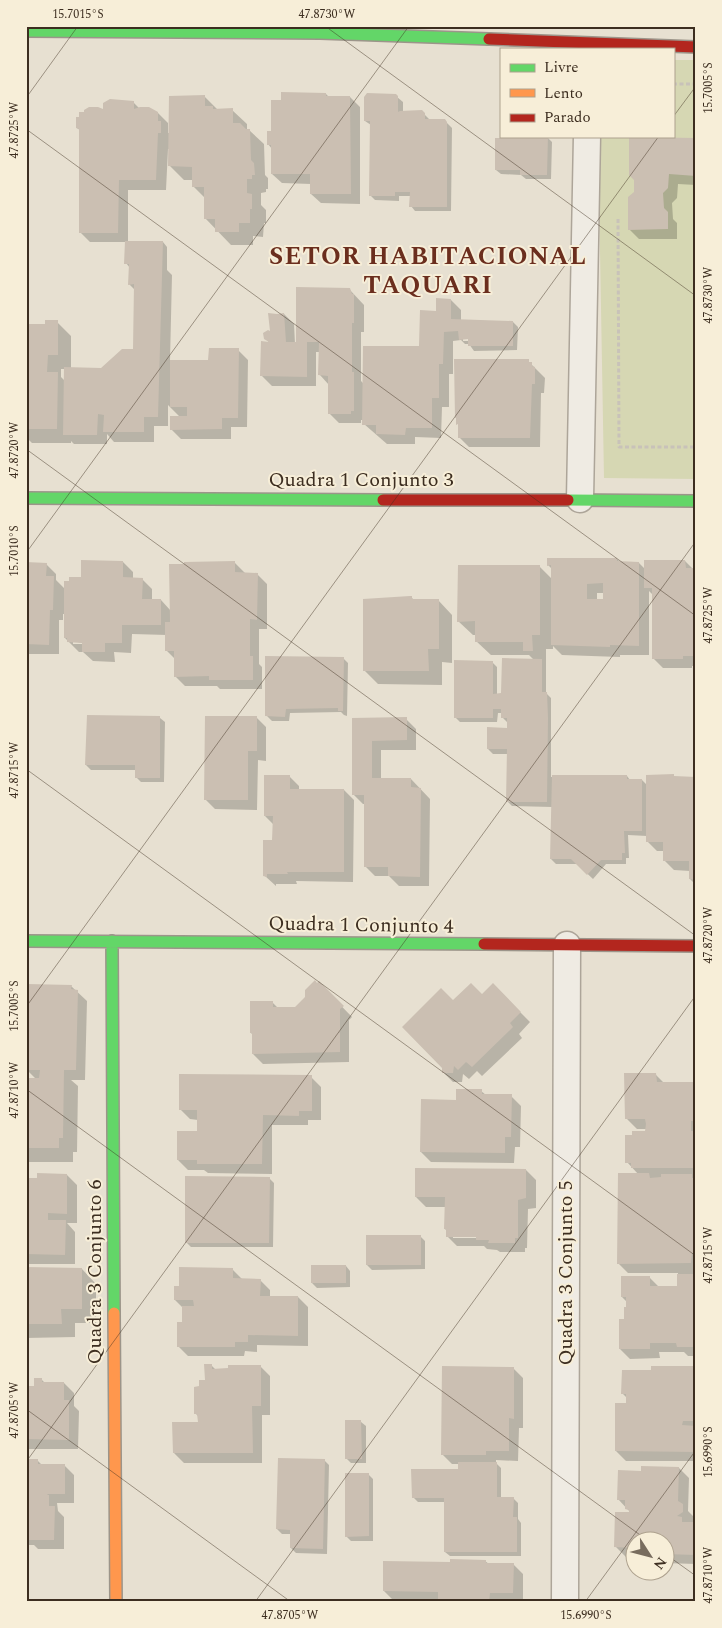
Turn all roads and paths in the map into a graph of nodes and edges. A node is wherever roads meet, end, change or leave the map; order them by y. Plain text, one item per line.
1 (26, 31) edge
2 (589, 46) edge
3 (696, 47) edge
4 (674, 84) edge
5 (696, 84) edge
6 (587, 138) edge
7 (618, 214) dead end
8 (696, 447) edge
9 (26, 498) edge
10 (580, 499) junction
11 (696, 501) edge
12 (26, 941) edge
13 (112, 941) junction
14 (567, 945) junction
15 (696, 946) edge
16 (116, 1602) edge
17 (565, 1602) edge

1 - 2 street
2 - 3 street
4 - 5 path
6 - 10 street
7 - 8 path
9 - 10 street, Quadra 1 Conjunto 3
10 - 11 street, Quadra 1 Conjunto 3
12 - 13 street, Quadra 1 Conjunto 4
13 - 14 street, Quadra 1 Conjunto 4
13 - 16 street, Quadra 3 Conjunto 6
14 - 15 street, Quadra 1 Conjunto 4
14 - 17 street, Quadra 3 Conjunto 5

